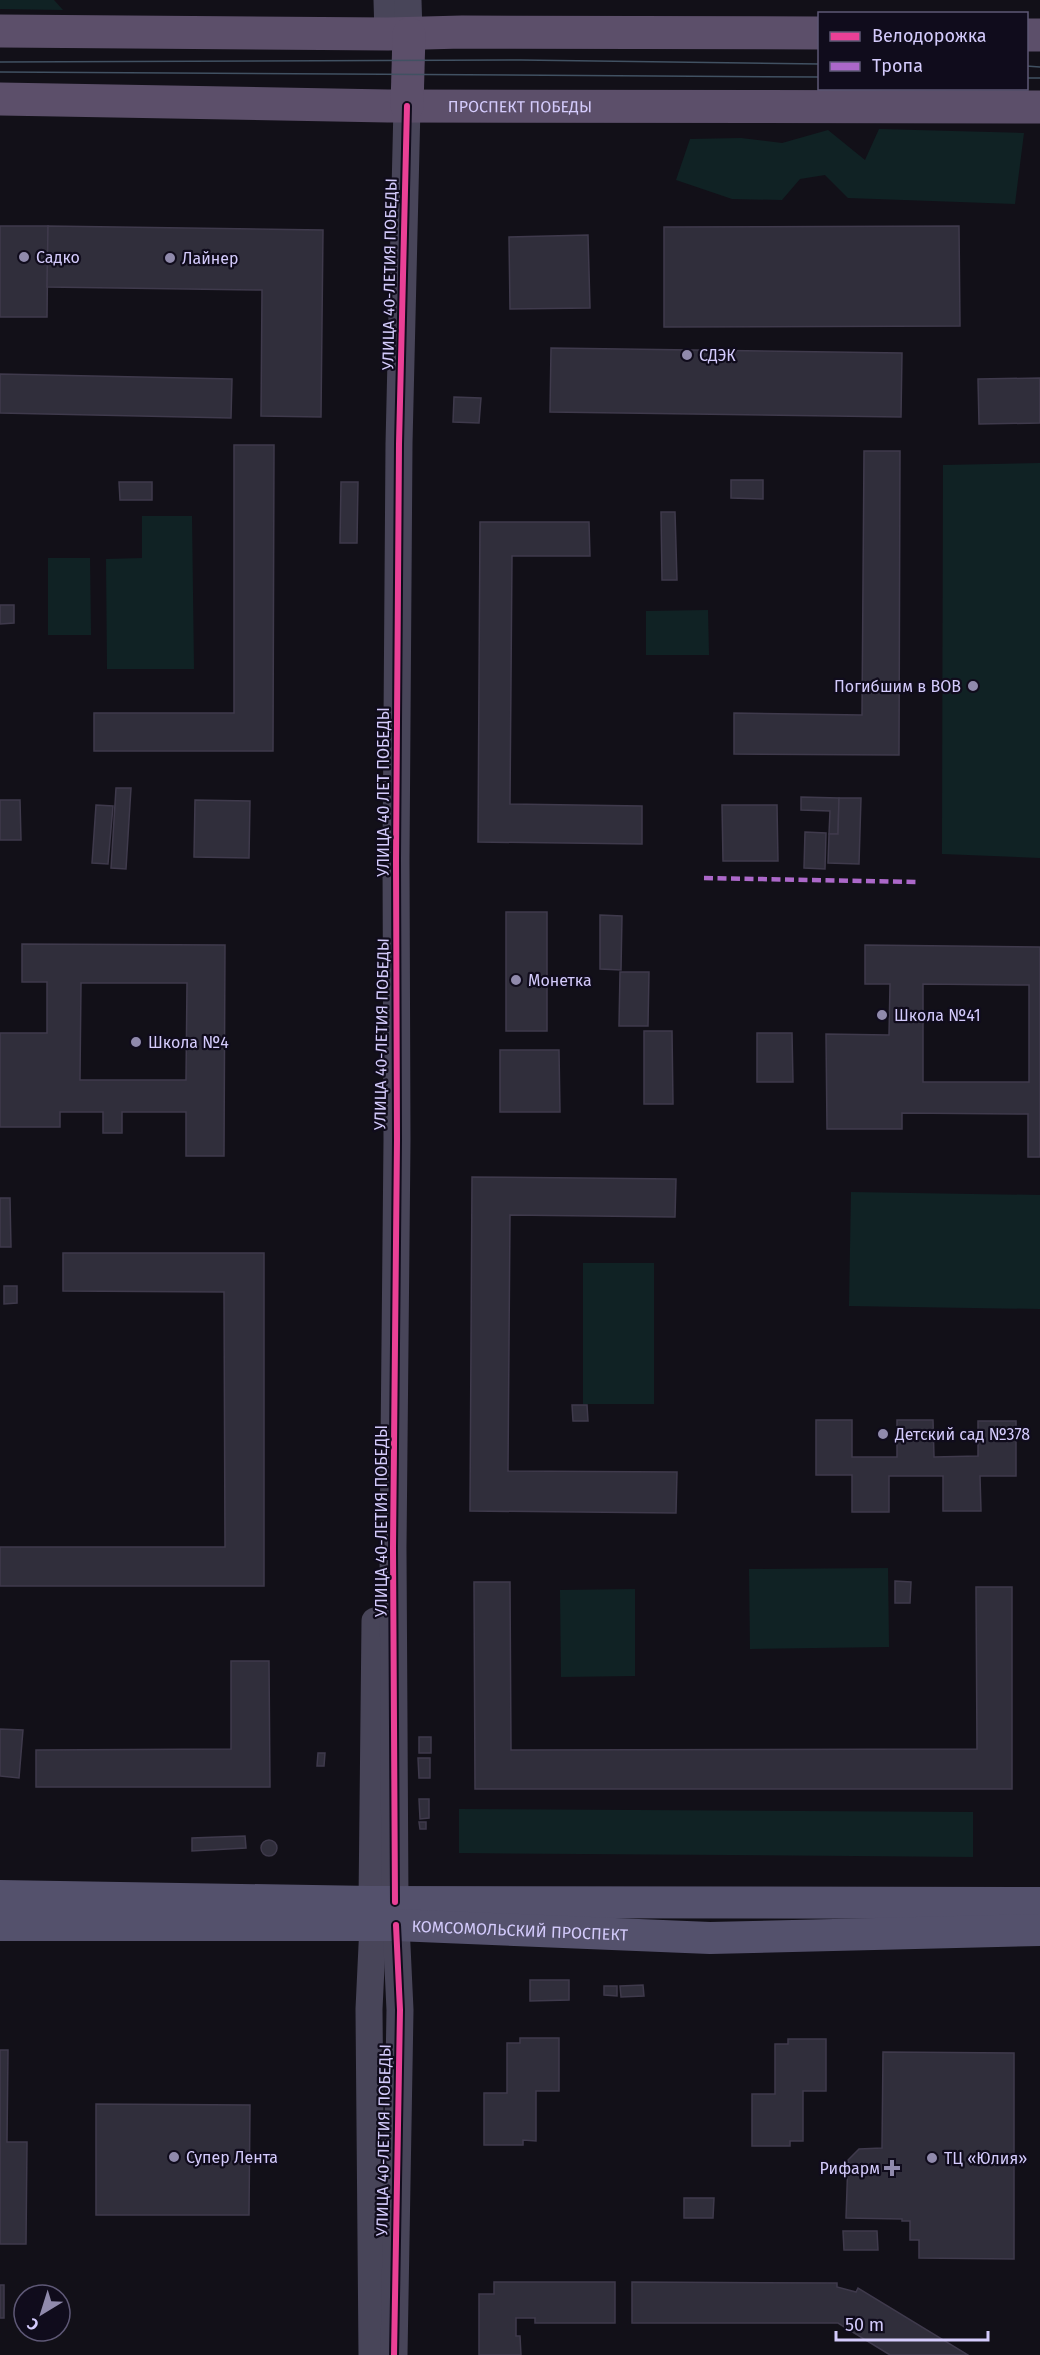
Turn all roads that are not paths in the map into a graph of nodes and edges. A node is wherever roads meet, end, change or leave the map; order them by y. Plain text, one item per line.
1 (387, 0) edge
2 (408, 0) edge
3 (0, 32) edge
4 (818, 33) edge
5 (399, 34) junction
6 (0, 99) edge
7 (397, 106) junction
8 (1040, 107) edge
9 (399, 444) joint
10 (390, 860) junction
11 (397, 1140) joint
12 (388, 1220) junction
13 (0, 1896) edge
14 (1040, 1903) edge
15 (384, 1913) junction
16 (0, 1925) edge
17 (1040, 1930) edge
18 (372, 2355) edge
19 (394, 2355) edge

1 - 5 street, УЛИЦА 40-ЛЕТИЯ ПОБЕДЫ
2 - 5 street, УЛИЦА 40-ЛЕТИЯ ПОБЕДЫ
3 - 5 main road
4 - 5 main road
5 - 7 main road, УЛИЦА 40-ЛЕТИЯ ПОБЕДЫ
6 - 7 main road, ПРОСПЕКТ ПОБЕДЫ
7 - 8 main road, ПРОСПЕКТ ПОБЕДЫ
7 - 9 street, УЛИЦА 40-ЛЕТИЯ ПОБЕДЫ
7 - 10 street, УЛИЦА 40-ЛЕТИЯ ПОБЕДЫ
9 - 10 street, УЛИЦА 40 ЛЕТ ПОБЕДЫ
10 - 11 street, УЛИЦА 40 ЛЕТ ПОБЕДЫ
10 - 12 street, УЛИЦА 40-ЛЕТИЯ ПОБЕДЫ
11 - 12 street, УЛИЦА 40-ЛЕТИЯ ПОБЕДЫ
12 - 15 street, УЛИЦА 40-ЛЕТИЯ ПОБЕДЫ
13 - 15 main road, КОМСОМОЛЬСКИЙ ПРОСПЕКТ
14 - 15 main road, КОМСОМОЛЬСКИЙ ПРОСПЕКТ
15 - 16 main road, КОМСОМОЛЬСКИЙ ПРОСПЕКТ
15 - 17 main road, КОМСОМОЛЬСКИЙ ПРОСПЕКТ
15 - 18 street, УЛИЦА 40-ЛЕТИЯ ПОБЕДЫ
15 - 19 street, УЛИЦА 40-ЛЕТИЯ ПОБЕДЫ

